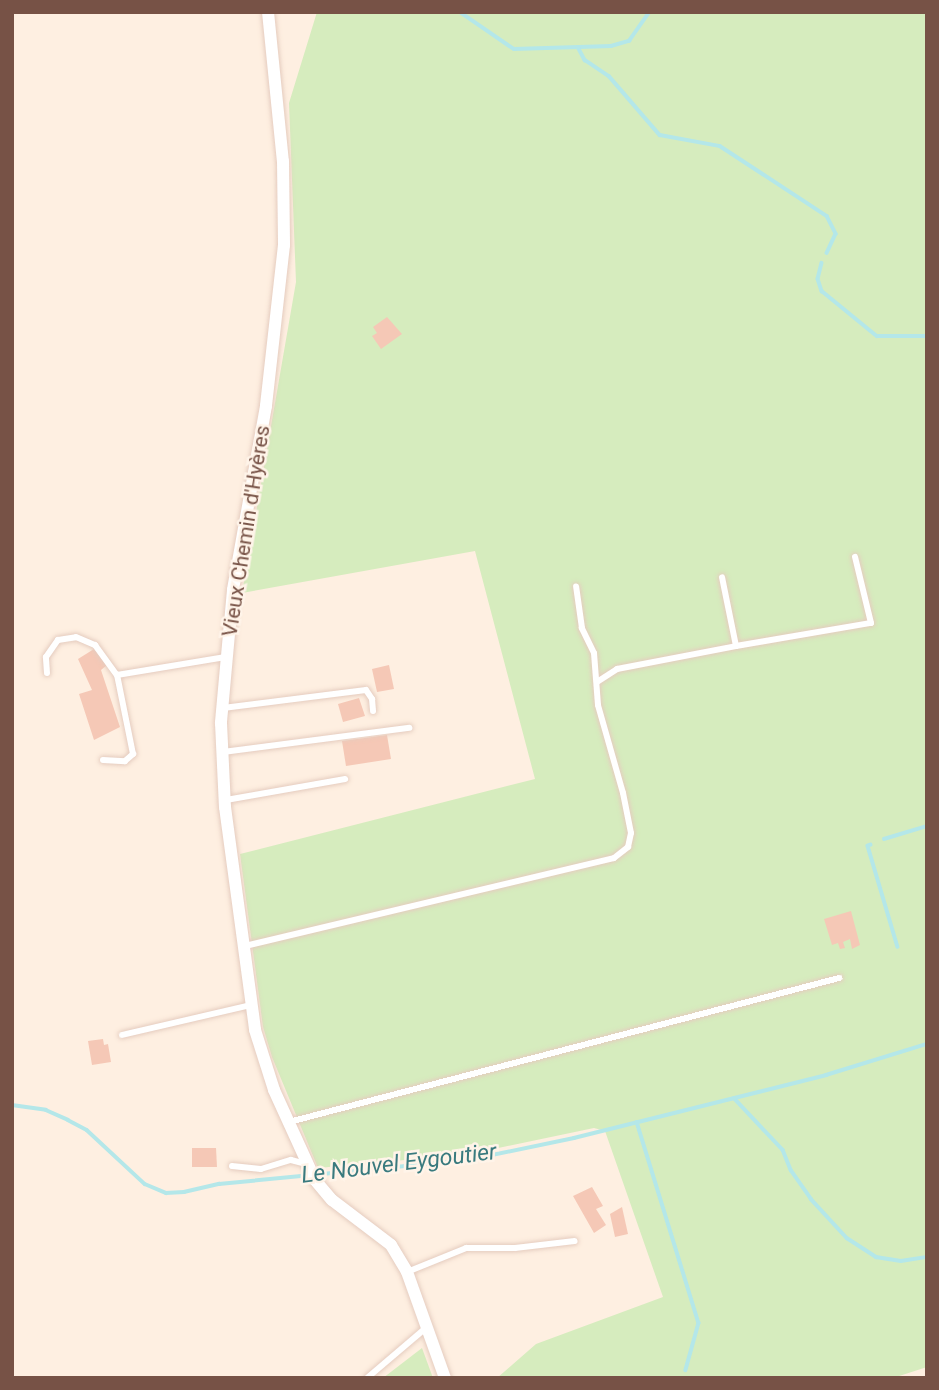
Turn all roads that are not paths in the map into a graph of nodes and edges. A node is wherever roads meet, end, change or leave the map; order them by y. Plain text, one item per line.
1 (268, 12) edge
2 (855, 557) dead end
3 (722, 577) dead end
4 (576, 586) dead end
5 (736, 646) junction
6 (228, 656) junction
7 (47, 673) dead end
8 (117, 675) junction
9 (597, 682) junction
10 (223, 708) junction
11 (373, 711) dead end
12 (410, 728) dead end
13 (223, 752) junction
14 (103, 760) dead end
15 (345, 779) dead end
16 (226, 800) junction
17 (245, 946) junction
18 (839, 978) dead end
19 (253, 1005) junction
20 (122, 1035) dead end
21 (289, 1122) junction
22 (308, 1164) junction
23 (232, 1166) dead end
24 (575, 1241) dead end
25 (407, 1272) junction
26 (426, 1327) junction
27 (367, 1378) edge
28 (445, 1378) edge

1 - 6 street, Vieux Chemin d'Hyères
2 - 5 lane
3 - 5 lane
4 - 9 lane
5 - 9 lane
6 - 8 lane
6 - 10 street, Vieux Chemin d'Hyères
7 - 8 lane
8 - 14 lane
9 - 17 lane
10 - 11 lane
10 - 13 street, Vieux Chemin d'Hyères
12 - 13 lane
13 - 16 street, Vieux Chemin d'Hyères
15 - 16 lane
16 - 17 street, Vieux Chemin d'Hyères
17 - 19 street, Vieux Chemin d'Hyères
18 - 21 lane
19 - 20 lane
19 - 21 street, Vieux Chemin d'Hyères
21 - 22 street, Vieux Chemin d'Hyères
22 - 23 lane
22 - 25 street, Vieux Chemin d'Hyères
24 - 25 lane
25 - 26 street
26 - 27 lane
26 - 28 street

